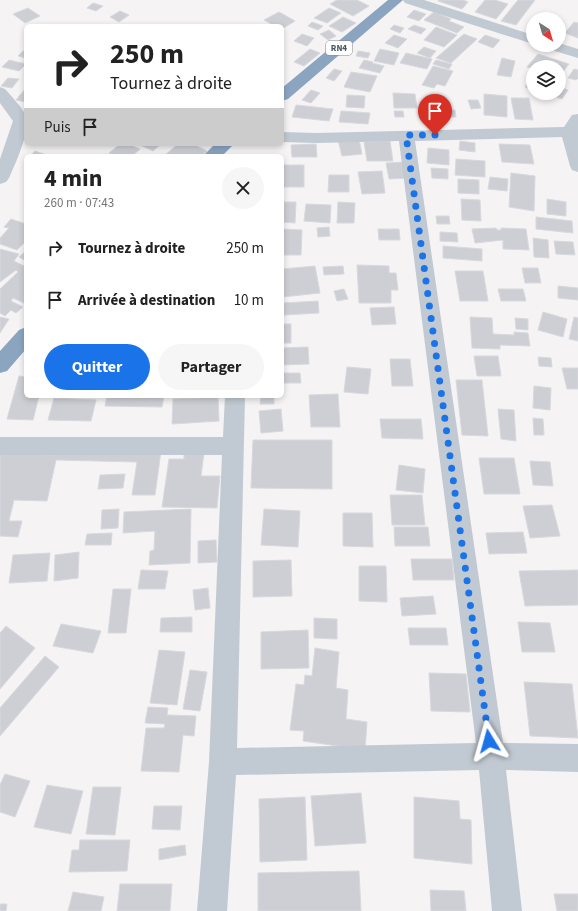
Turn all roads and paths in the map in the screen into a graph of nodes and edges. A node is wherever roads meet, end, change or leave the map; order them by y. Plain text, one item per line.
1 (396, 0) edge
2 (410, 0) edge
3 (526, 38) edge
4 (566, 50) edge
5 (578, 54) edge
6 (0, 92) edge
7 (284, 94) edge
8 (574, 125) edge
9 (406, 135) junction
10 (284, 137) edge
11 (224, 146) edge
12 (6, 148) edge
13 (214, 154) edge
14 (578, 166) edge
15 (0, 178) edge
16 (24, 337) edge
17 (0, 365) edge
18 (235, 398) edge
19 (0, 446) edge
20 (232, 446) junction
21 (491, 756) junction
22 (578, 758) edge
23 (223, 762) junction
24 (212, 911) edge
25 (508, 911) edge

1 - 7 highway, RN4
2 - 3 street
4 - 5 street
6 - 12 street
8 - 9 street
8 - 14 street
9 - 10 street
9 - 21 street
11 - 13 highway
12 - 15 street
16 - 17 highway
18 - 20 street
19 - 20 street
20 - 23 street
21 - 22 street
21 - 23 street
21 - 25 street
23 - 24 street

